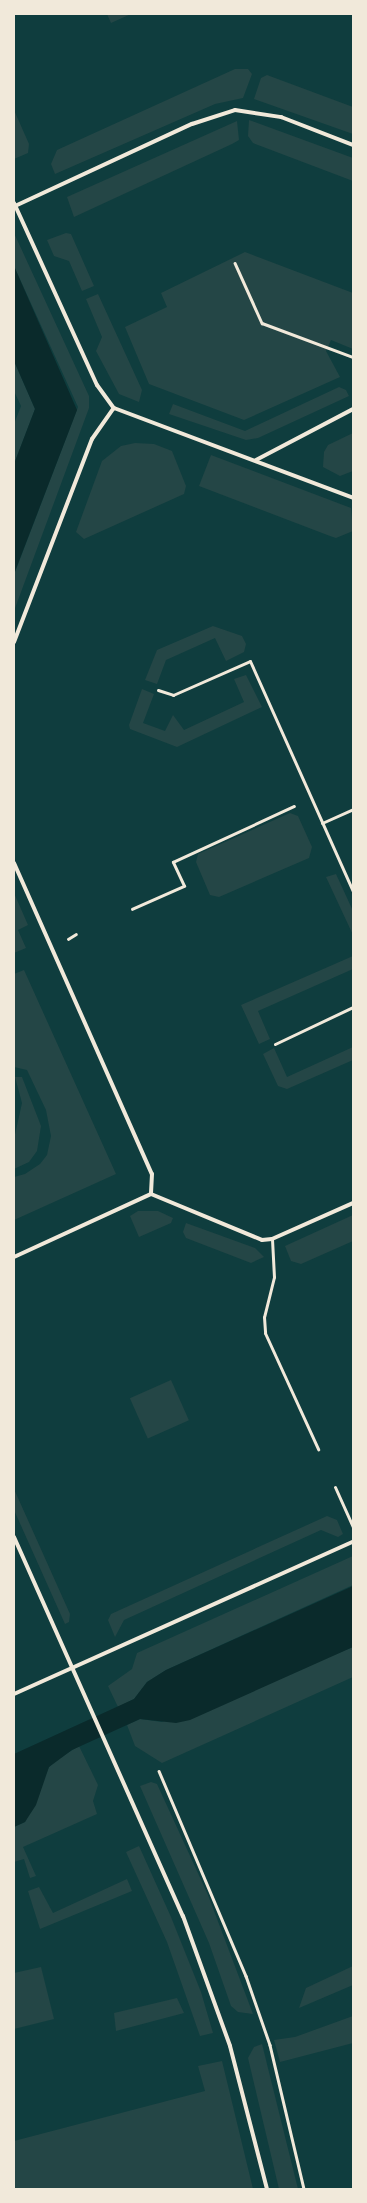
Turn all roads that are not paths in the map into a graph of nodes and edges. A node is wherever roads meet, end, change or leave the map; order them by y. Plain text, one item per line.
1 (353, 145) edge
2 (14, 204) edge
3 (114, 408) junction
4 (353, 409) edge
5 (256, 460) junction
6 (353, 498) edge
7 (14, 642) edge
8 (158, 690) dead end
9 (353, 809) edge
10 (322, 823) junction
11 (14, 863) edge
12 (353, 890) edge
13 (353, 1007) edge
14 (275, 1044) dead end
15 (151, 1194) junction
16 (353, 1203) edge
17 (272, 1239) junction
18 (14, 1257) edge
19 (318, 1449) dead end
20 (335, 1487) dead end
21 (353, 1527) edge
22 (14, 1537) edge
23 (353, 1542) edge
24 (74, 1668) junction
25 (14, 1694) edge
26 (267, 2189) edge

1 - 2 street
2 - 3 street
3 - 5 street
3 - 7 street
4 - 5 street
5 - 6 street
8 - 10 lane
9 - 10 lane
10 - 12 lane
11 - 15 street
13 - 14 lane
15 - 17 street
15 - 18 street
16 - 17 street
17 - 19 lane
20 - 21 lane
22 - 24 street
23 - 24 street
24 - 25 street
24 - 26 street

